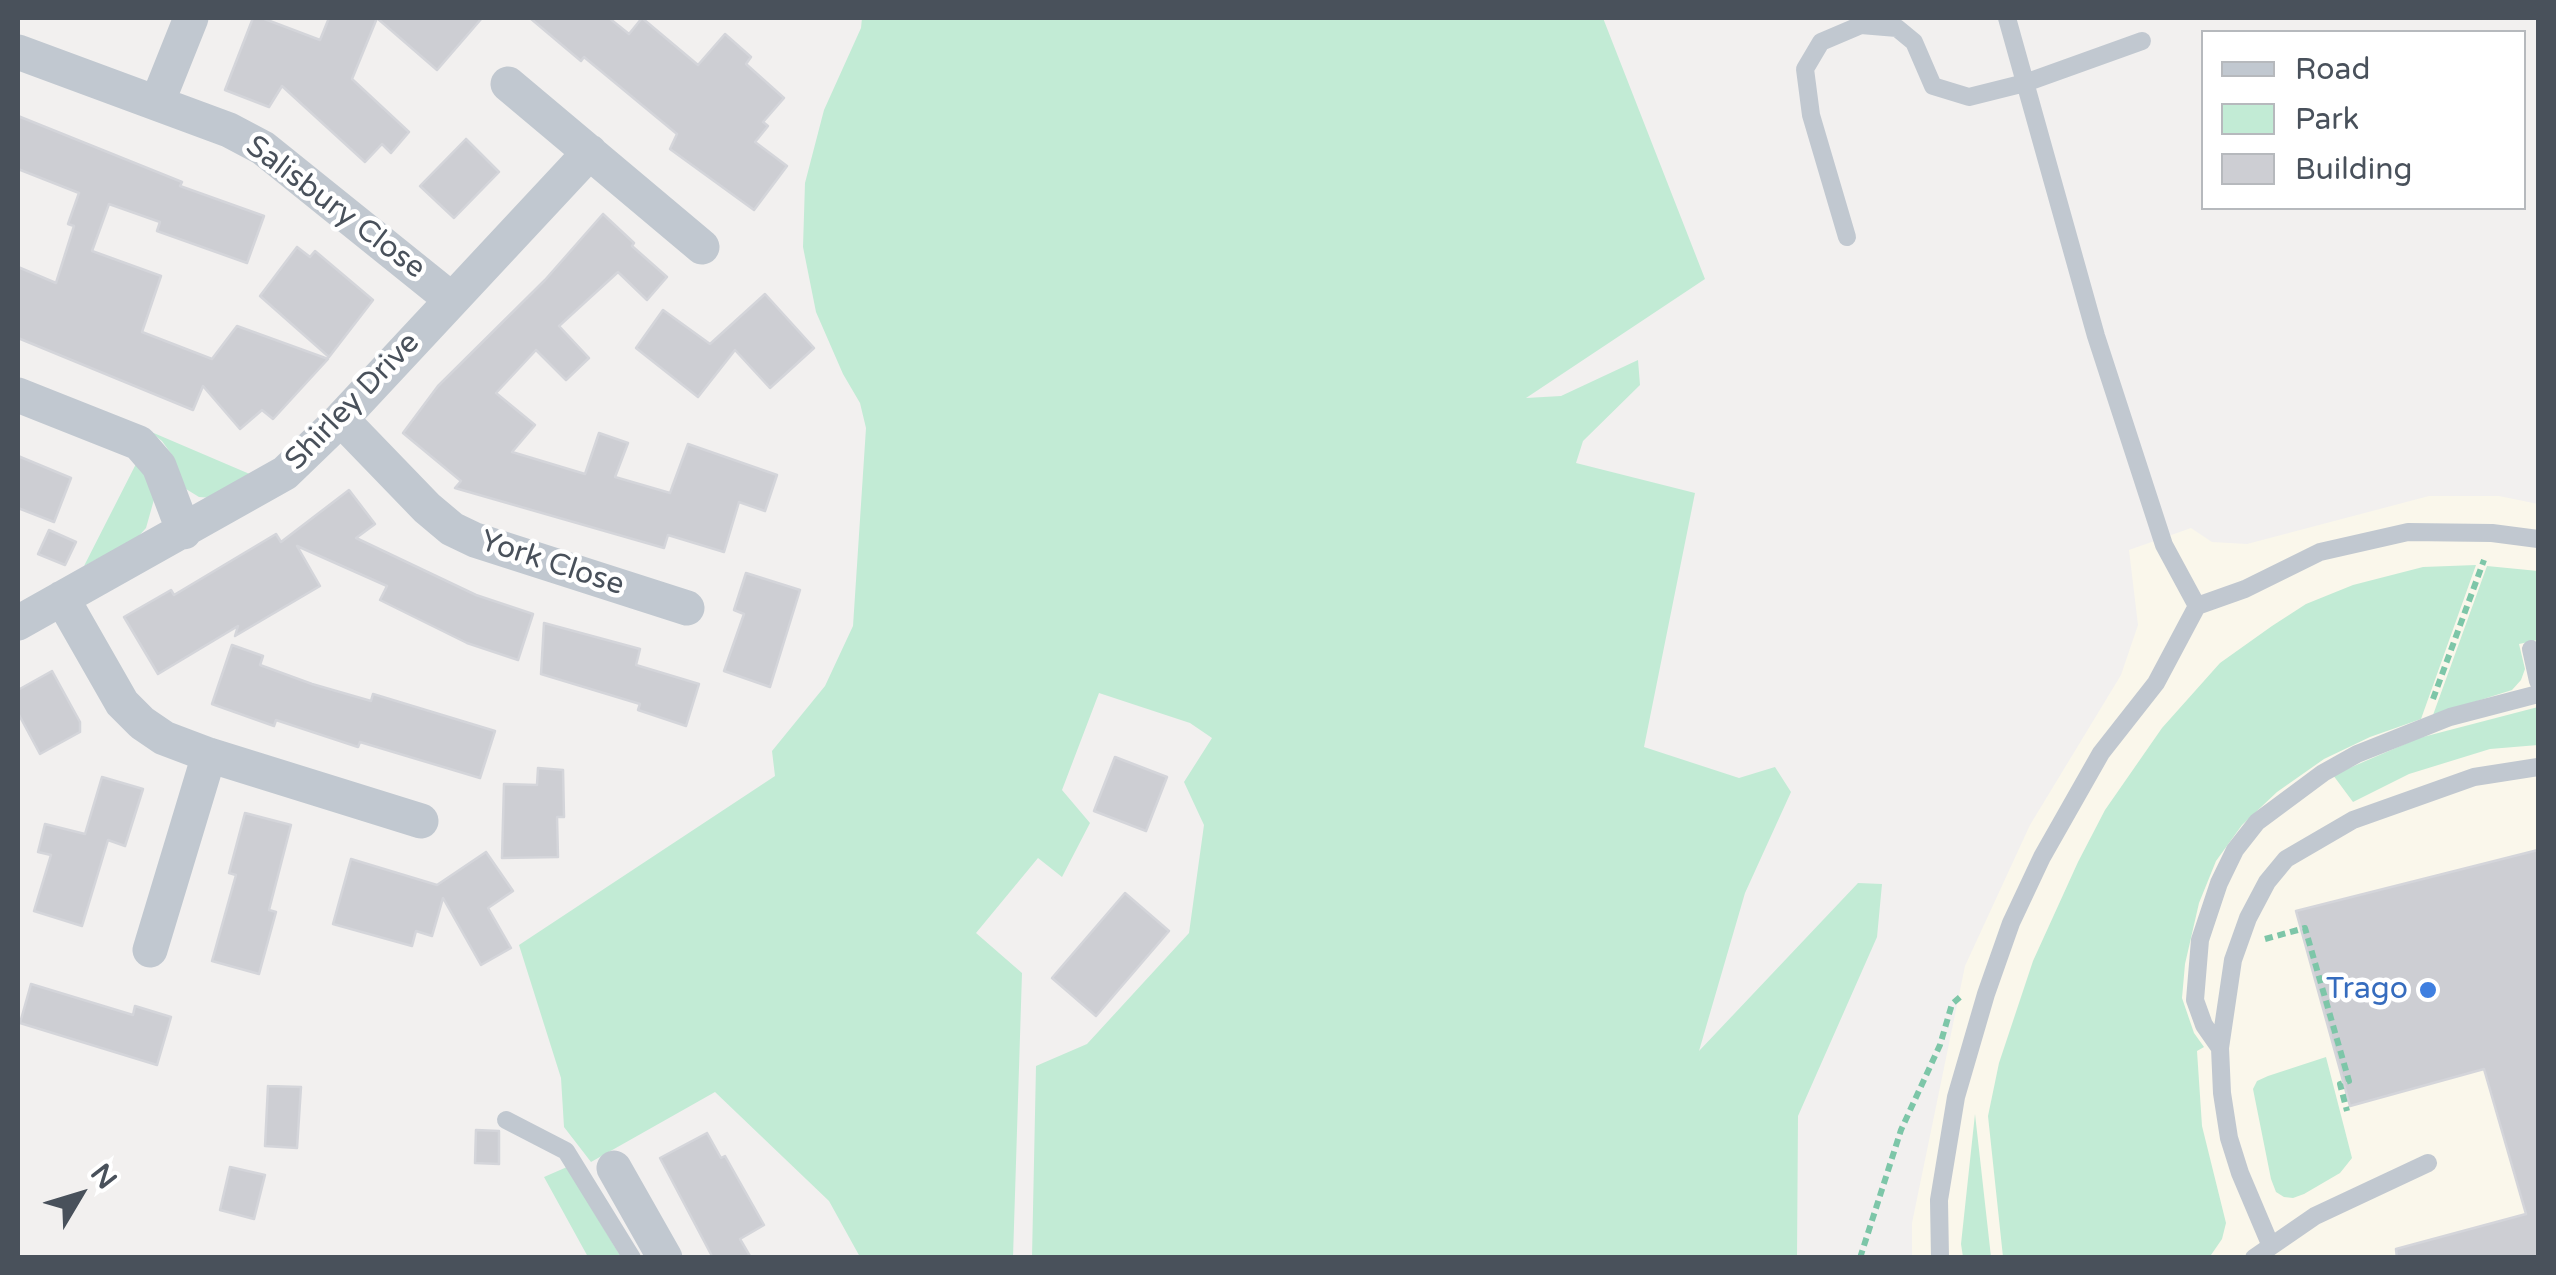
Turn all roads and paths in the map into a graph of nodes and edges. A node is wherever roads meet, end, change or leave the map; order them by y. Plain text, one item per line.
1 (191, 18) edge
2 (2006, 18) edge
3 (2142, 41) dead end
4 (18, 52) edge
5 (2025, 83) junction
6 (508, 84) dead end
7 (157, 103) junction
8 (590, 152) junction
9 (1846, 237) dead end
10 (702, 246) dead end
11 (452, 300) junction
12 (18, 396) edge
13 (341, 419) junction
14 (184, 532) junction
15 (2538, 539) edge
16 (2484, 560) dead end
17 (62, 598) junction
18 (2197, 606) junction
19 (687, 608) dead end
20 (18, 623) edge
21 (2531, 649) dead end
22 (2538, 681) edge
23 (2538, 694) edge
24 (2429, 724) junction
25 (209, 755) junction
26 (2538, 767) edge
27 (421, 821) dead end
28 (2265, 939) dead end
29 (150, 950) dead end
30 (1964, 986) dead end
31 (2220, 1048) junction
32 (2347, 1111) dead end
33 (506, 1120) dead end
34 (2428, 1163) dead end
35 (614, 1168) dead end
36 (2270, 1244) junction
37 (632, 1258) edge
38 (665, 1258) edge
39 (1860, 1258) edge
40 (1940, 1258) edge
41 (2254, 1258) edge

1 - 7 street
2 - 5 lane
3 - 5 lane
4 - 7 street, Salisbury Close
5 - 9 lane
5 - 18 lane
6 - 8 street
7 - 11 street, Salisbury Close
8 - 10 street
8 - 11 street, Shirley Drive
11 - 13 street, Shirley Drive
12 - 14 street
13 - 14 street, Shirley Drive
13 - 19 street, York Close
14 - 17 street, Shirley Drive
15 - 18 lane
16 - 24 path
17 - 20 street, Shirley Drive
17 - 25 street
18 - 40 lane
21 - 22 lane
23 - 24 lane
24 - 31 lane
25 - 27 street
25 - 29 street
26 - 31 lane
28 - 32 path
30 - 39 path
31 - 36 lane
33 - 37 lane
34 - 36 lane
35 - 38 street
36 - 41 lane

